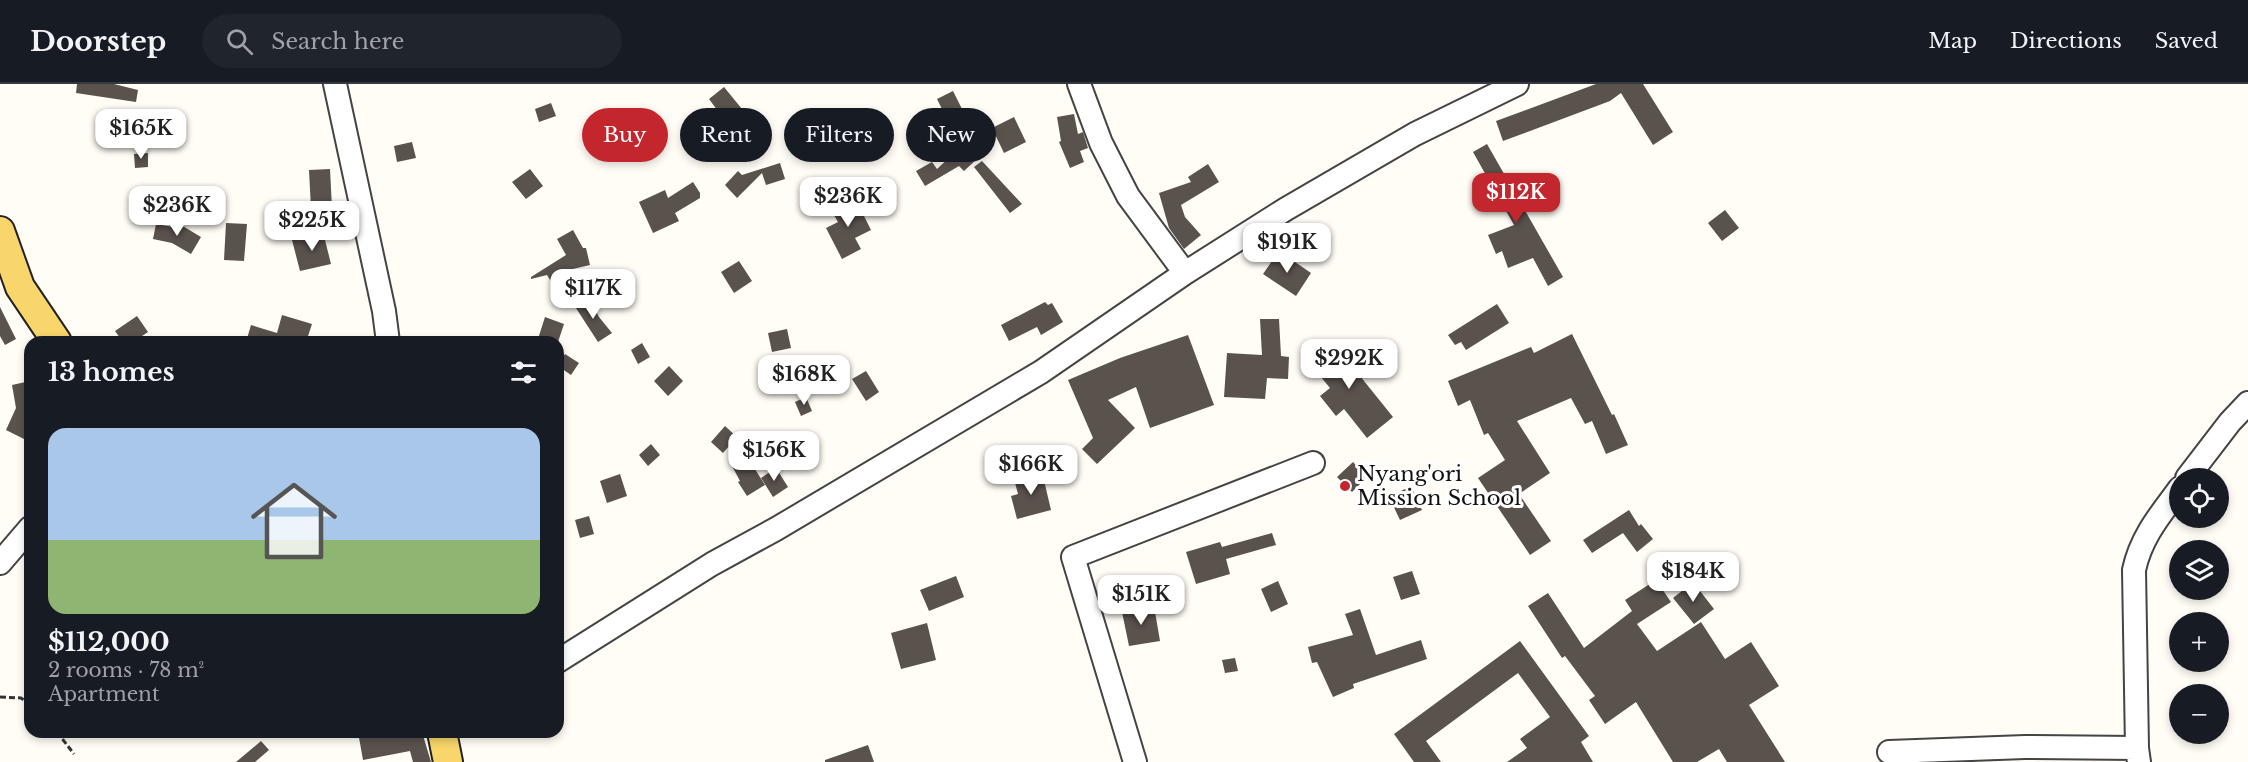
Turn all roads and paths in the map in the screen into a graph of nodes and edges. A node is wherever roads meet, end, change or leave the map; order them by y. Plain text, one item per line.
1 (335, 84) edge
2 (1079, 84) edge
3 (1517, 84) edge
4 (0, 231) edge
5 (1185, 273) junction
6 (53, 336) edge
7 (387, 336) edge
8 (2248, 403) edge
9 (1313, 463) dead end
10 (2195, 468) edge
11 (2169, 502) edge
12 (24, 535) edge
13 (0, 563) edge
14 (564, 657) edge
15 (0, 698) edge
16 (24, 700) edge
17 (62, 738) edge
18 (443, 738) edge
19 (1889, 752) dead end
20 (74, 754) dead end
21 (2138, 755) edge
22 (448, 762) edge
23 (1135, 762) edge

1 - 7 street
2 - 5 street
3 - 5 street
4 - 6 main road
5 - 14 street
8 - 10 street
9 - 23 street
11 - 21 street
12 - 13 street
15 - 16 path
17 - 20 path
18 - 22 main road
19 - 21 street

